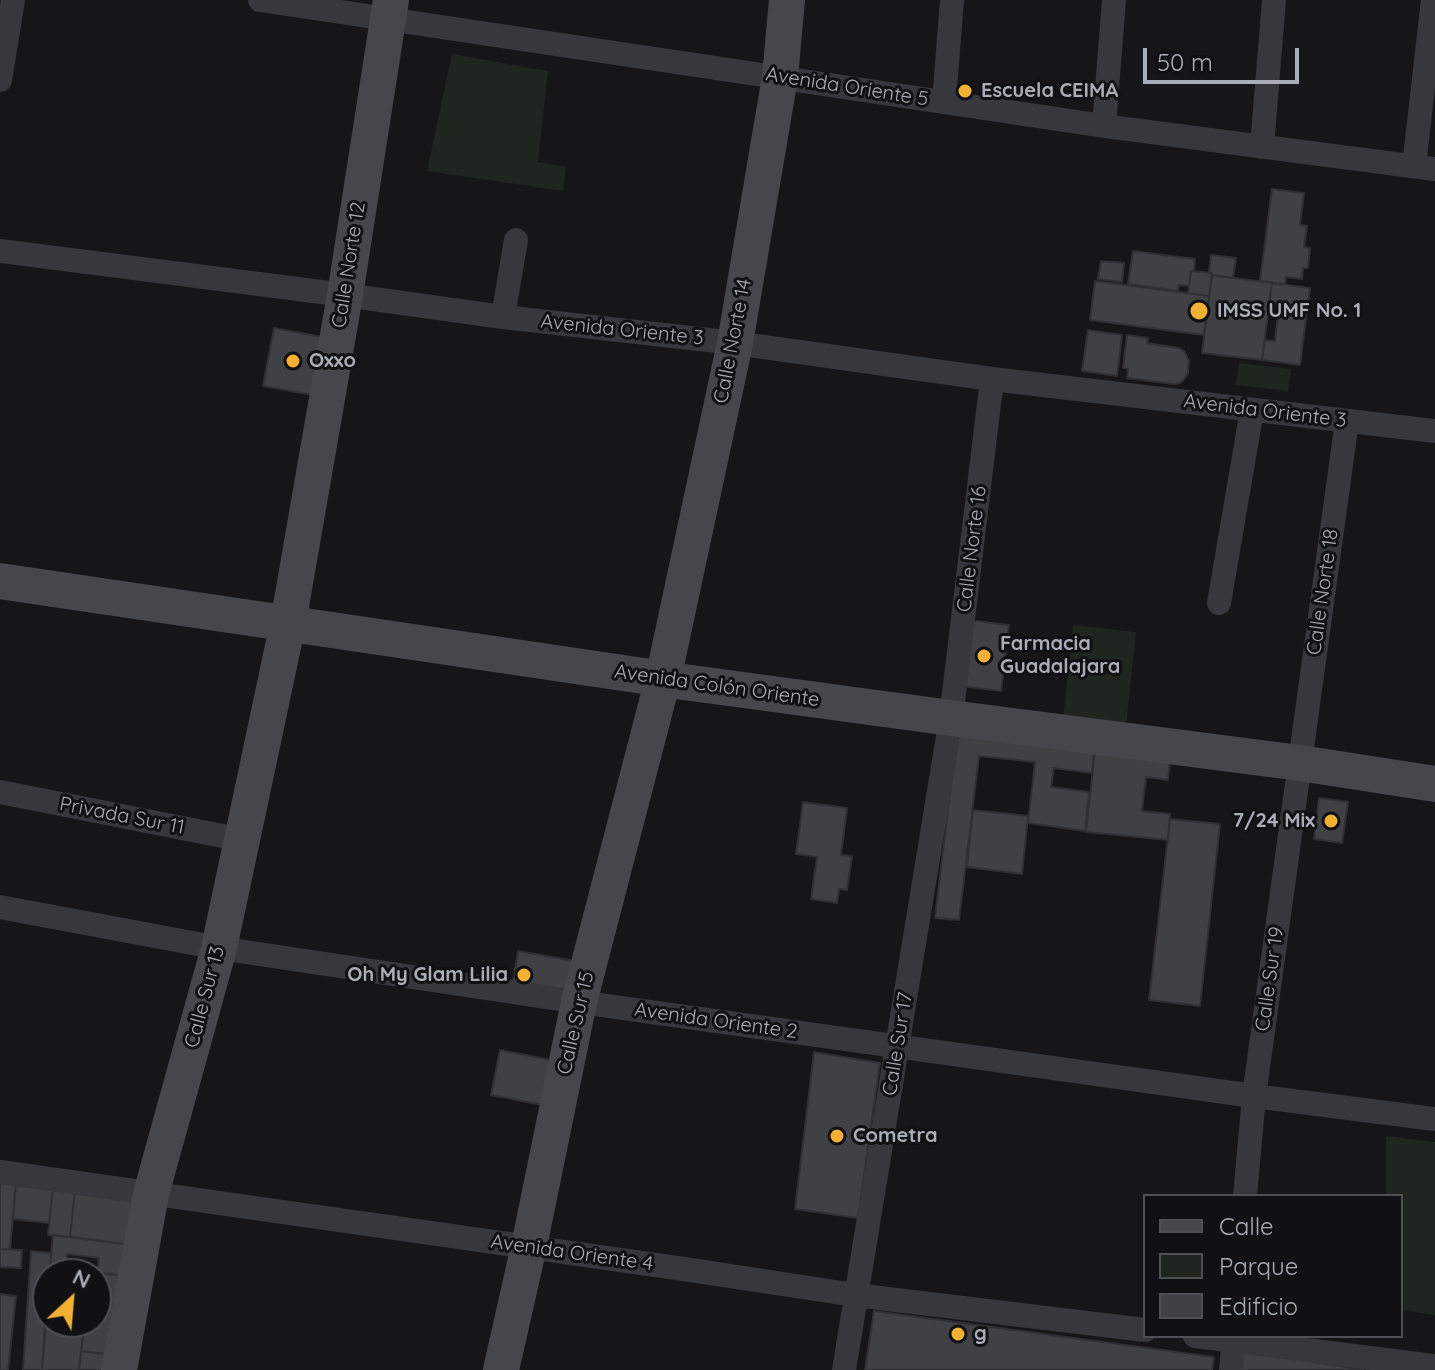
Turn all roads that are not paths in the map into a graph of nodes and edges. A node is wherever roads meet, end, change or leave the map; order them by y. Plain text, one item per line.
1 (13, 0) edge
2 (260, 0) edge
3 (787, 0) edge
4 (952, 0) edge
5 (1114, 0) edge
6 (1274, 0) edge
7 (1433, 0) edge
8 (389, 10) edge
9 (780, 77) junction
10 (0, 80) edge
11 (944, 102) junction
12 (1104, 126) junction
13 (1262, 147) junction
14 (1424, 167) edge
15 (516, 240) dead end
16 (0, 251) edge
17 (345, 295) junction
18 (503, 317) junction
19 (735, 343) junction
20 (992, 379) junction
21 (1252, 410) junction
22 (1347, 421) junction
23 (1435, 431) edge
24 (0, 581) edge
25 (1219, 603) dead end
26 (288, 623) junction
27 (663, 679) junction
28 (951, 718) junction
29 (1300, 763) junction
30 (1435, 784) edge
31 (0, 792) edge
32 (243, 840) junction
33 (0, 907) edge
34 (219, 948) junction
35 (579, 1002) junction
36 (898, 1046) junction
37 (1254, 1096) junction
38 (1435, 1119) edge
39 (0, 1172) edge
40 (151, 1194) junction
41 (1245, 1194) edge
42 (529, 1246) junction
43 (855, 1295) junction
44 (1143, 1330) edge
45 (1233, 1338) edge
46 (1435, 1366) edge
47 (119, 1370) edge
48 (501, 1370) edge
49 (844, 1370) edge
50 (1231, 1370) edge

1 - 10 street
2 - 8 street, Avenida Oriente 5
3 - 9 street, Calle Norte 14
4 - 11 street
5 - 12 street
6 - 13 street
7 - 14 street
8 - 9 street, Avenida Oriente 5
8 - 17 street, Calle Norte 12
9 - 11 street, Avenida Oriente 5
9 - 19 street, Calle Norte 14
11 - 12 street, Avenida Oriente 5
12 - 13 street, Avenida Oriente 5
13 - 14 street, Avenida Oriente 5
15 - 18 street
16 - 17 street, Avenida Oriente 3
17 - 18 street, Avenida Oriente 3
17 - 26 street, Calle Norte 12
18 - 19 street, Avenida Oriente 3
19 - 20 street, Avenida Oriente 3
19 - 27 street, Calle Norte 14
20 - 21 street, Avenida Oriente 3
20 - 28 street, Calle Norte 16
21 - 22 street, Avenida Oriente 3
21 - 25 street
22 - 23 street, Avenida Oriente 3
22 - 29 street, Calle Norte 18
24 - 26 street, Avenida Colón Oriente
26 - 27 street, Avenida Colón Oriente
26 - 32 street, Calle Sur 13
27 - 28 street, Avenida Colón Oriente
27 - 35 street, Calle Sur 15
28 - 29 street, Avenida Colón Oriente
28 - 36 street, Calle Sur 17
29 - 30 street, Avenida Colón Oriente
29 - 37 street, Calle Sur 19
31 - 32 street, Privada Sur 11
32 - 34 street, Calle Sur 13
33 - 34 street, Avenida Oriente 2
34 - 35 street, Avenida Oriente 2
34 - 40 street, Calle Sur 13
35 - 36 street, Avenida Oriente 2
35 - 42 street, Calle Sur 15
36 - 37 street, Avenida Oriente 2
36 - 43 street, Calle Sur 17
37 - 38 street, Avenida Oriente 2
37 - 41 street, Calle Sur 19
39 - 40 street, Avenida Oriente 4
40 - 42 street, Avenida Oriente 4
40 - 47 street, Calle Sur 13
42 - 43 street, Avenida Oriente 4
42 - 48 street, Calle Sur 15
43 - 44 street, Avenida Oriente 4
43 - 49 street, Calle Sur 17
45 - 46 street
45 - 50 street

